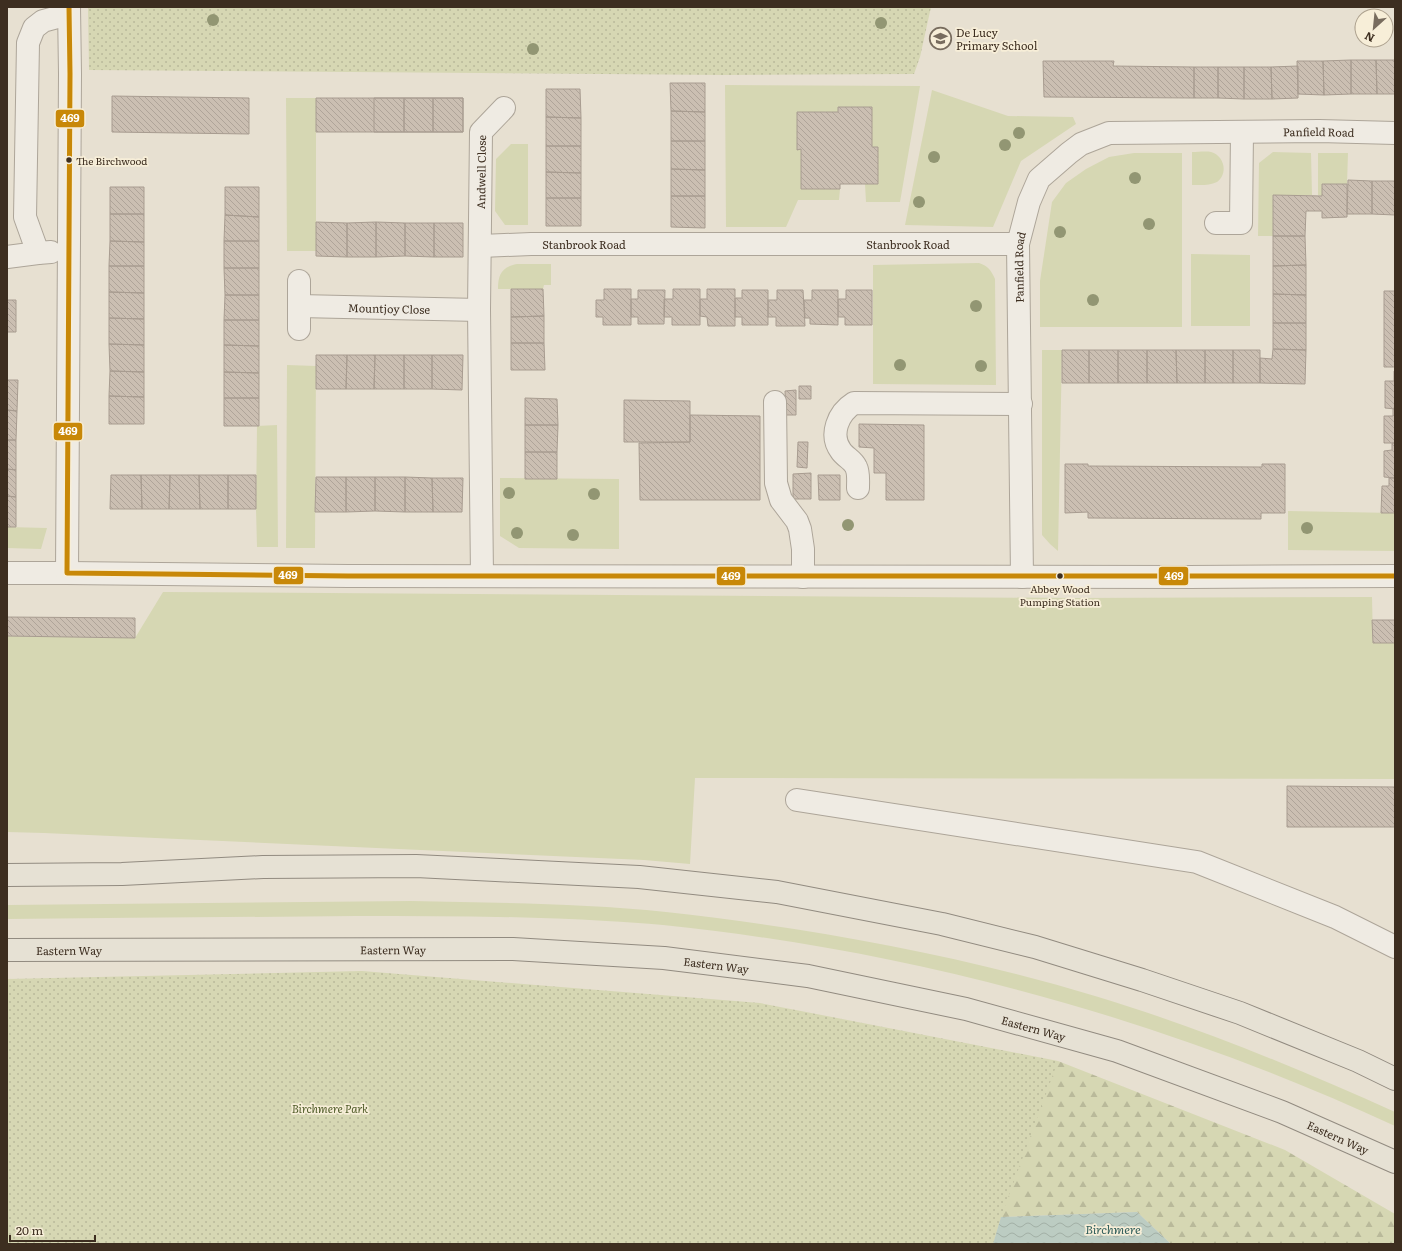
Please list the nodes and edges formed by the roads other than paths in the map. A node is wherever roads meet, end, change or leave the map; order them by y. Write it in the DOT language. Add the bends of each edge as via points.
graph roads {
  1 [pos="69,10"];
  2 [pos="504,108"];
  3 [pos="1242,132"];
  4 [pos="1395,133"];
  5 [pos="1216,223"];
  6 [pos="1018,244"];
  7 [pos="481,246"];
  8 [pos="38,252"];
  9 [pos="68,252"];
  10 [pos="7,257"];
  11 [pos="299,281"];
  12 [pos="299,306"];
  13 [pos="479,310"];
  14 [pos="299,329"];
  15 [pos="775,402"];
  16 [pos="1021,404"];
  17 [pos="858,488"];
  18 [pos="7,573"];
  19 [pos="67,573"];
  20 [pos="482,576"];
  21 [pos="1395,576"];
  22 [pos="803,577"];
  23 [pos="1022,577"];
  24 [pos="797,800"];
  25 [pos="7,875"];
  26 [pos="1395,947"];
  27 [pos="7,950"];
  28 [pos="1395,1079"];
  29 [pos="1395,1162"];
  1 -- 8 [label="street" via="43,21 34,28 28,43 25,217"];
  1 -- 9 [label="street"];
  2 -- 7 [label="street, Andwell Close" via="481,132"];
  3 -- 4 [label="street, Panfield Road"];
  3 -- 5 [label="street" via="1241,223"];
  3 -- 6 [label="street, Panfield Road" via="1109,133 1081,144 1039,179 1029,202"];
  6 -- 7 [label="street, Stanbrook Road"];
  6 -- 16 [label="street, Panfield Road"];
  7 -- 13 [label="street"];
  8 -- 9 [label="street"];
  8 -- 10 [label="street"];
  9 -- 19 [label="street"];
  11 -- 12 [label="street"];
  12 -- 13 [label="street, Mountjoy Close"];
  12 -- 14 [label="street"];
  13 -- 20 [label="street"];
  15 -- 22 [label="street" via="776,483 780,500 797,521 800,529"];
  16 -- 17 [label="street" via="854,403 840,416 836,435 837,444 858,472"];
  16 -- 23 [label="street, Panfield Road"];
  18 -- 19 [label="street"];
  19 -- 20 [label="street"];
  20 -- 22 [label="street"];
  21 -- 23 [label="street"];
  22 -- 23 [label="street"];
  24 -- 26 [label="street" via="1197,862 1335,917"];
  25 -- 28 [label="main road" via="122,874 262,867 416,866 639,877 777,892 942,924 1035,947 1240,1014 1358,1061"];
  27 -- 29 [label="main road, Eastern Way" via="513,949 664,958 808,976 966,1009 1117,1051 1282,1112"];
}
